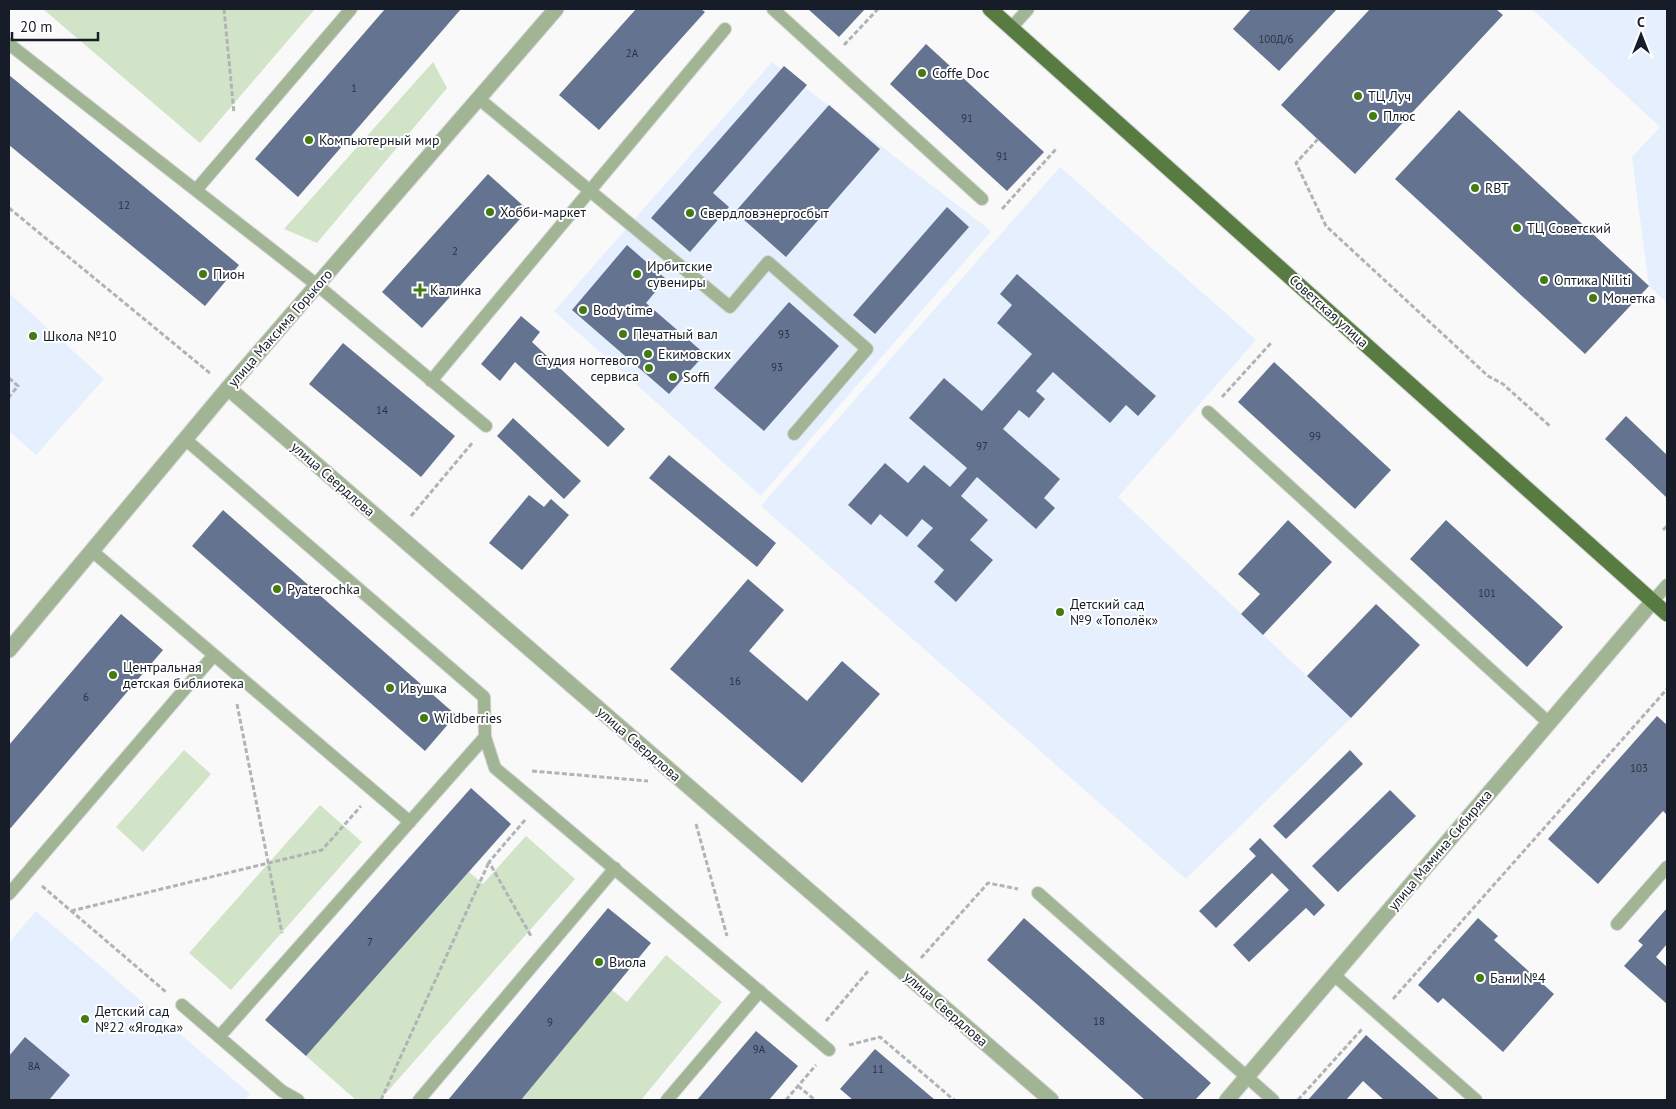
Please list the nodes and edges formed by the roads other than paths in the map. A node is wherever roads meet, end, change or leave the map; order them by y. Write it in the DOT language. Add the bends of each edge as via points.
graph roads {
  1 [pos="351,9"];
  2 [pos="556,9"];
  3 [pos="773,9"];
  4 [pos="990,9"];
  5 [pos="1028,9"];
  6 [pos="1011,28"];
  7 [pos="725,29"];
  8 [pos="9,44"];
  9 [pos="478,98"];
  10 [pos="196,190"];
  11 [pos="590,191"];
  12 [pos="982,199"];
  13 [pos="317,285"];
  14 [pos="432,381"];
  15 [pos="228,388"];
  16 [pos="1208,412"];
  17 [pos="486,426"];
  18 [pos="794,434"];
  19 [pos="185,439"];
  20 [pos="92,551"];
  21 [pos="1667,585"];
  22 [pos="1654,601"];
  23 [pos="1667,614"];
  24 [pos="9,650"];
  25 [pos="214,655"];
  26 [pos="1549,724"];
  27 [pos="485,737"];
  28 [pos="410,822"];
  29 [pos="1667,867"];
  30 [pos="615,868"];
  31 [pos="1038,893"];
  32 [pos="9,894"];
  33 [pos="1617,924"];
  34 [pos="1334,975"];
  35 [pos="760,991"];
  36 [pos="182,1005"];
  37 [pos="219,1037"];
  38 [pos="829,1050"];
  39 [pos="1247,1077"];
  40 [pos="281,1095"];
  41 [pos="298,1100"];
  42 [pos="419,1100"];
  43 [pos="667,1100"];
  44 [pos="1051,1100"];
  45 [pos="1227,1100"];
  46 [pos="1273,1100"];
  47 [pos="1476,1100"];
  1 -- 10 [label="lane"];
  2 -- 9 [label="street, улица Максима Горького"];
  3 -- 12 [label="lane"];
  4 -- 6 [label="main road, Советская улица"];
  5 -- 6 [label="lane"];
  6 -- 22 [label="main road, Советская улица"];
  7 -- 11 [label="lane"];
  8 -- 10 [label="lane"];
  9 -- 11 [label="lane"];
  9 -- 13 [label="street, улица Максима Горького"];
  10 -- 13 [label="lane"];
  11 -- 14 [label="lane"];
  11 -- 18 [label="lane" via="730,307 768,262 868,349"];
  13 -- 14 [label="lane"];
  13 -- 15 [label="street, улица Максима Горького"];
  14 -- 17 [label="lane"];
  15 -- 19 [label="street, улица Максима Горького"];
  15 -- 44 [label="street, улица Свердлова"];
  16 -- 26 [label="lane"];
  19 -- 20 [label="street, улица Максима Горького"];
  19 -- 27 [label="lane" via="484,697"];
  20 -- 24 [label="street, улица Максима Горького"];
  20 -- 25 [label="lane"];
  21 -- 22 [label="lane"];
  22 -- 23 [label="main road, Советская улица"];
  22 -- 26 [label="street, улица Мамина-Сибиряка"];
  25 -- 28 [label="lane"];
  25 -- 32 [label="lane"];
  26 -- 34 [label="street, улица Мамина-Сибиряка"];
  27 -- 28 [label="lane"];
  27 -- 30 [label="lane" via="495,768"];
  28 -- 37 [label="lane"];
  29 -- 33 [label="lane"];
  30 -- 35 [label="lane"];
  30 -- 42 [label="lane"];
  31 -- 39 [label="lane"];
  34 -- 39 [label="street, улица Мамина-Сибиряка"];
  34 -- 47 [label="lane"];
  35 -- 38 [label="lane"];
  35 -- 43 [label="lane"];
  36 -- 37 [label="lane"];
  37 -- 40 [label="lane"];
  39 -- 45 [label="street, улица Мамина-Сибиряка"];
  39 -- 46 [label="lane"];
  40 -- 41 [label="lane"];
}
